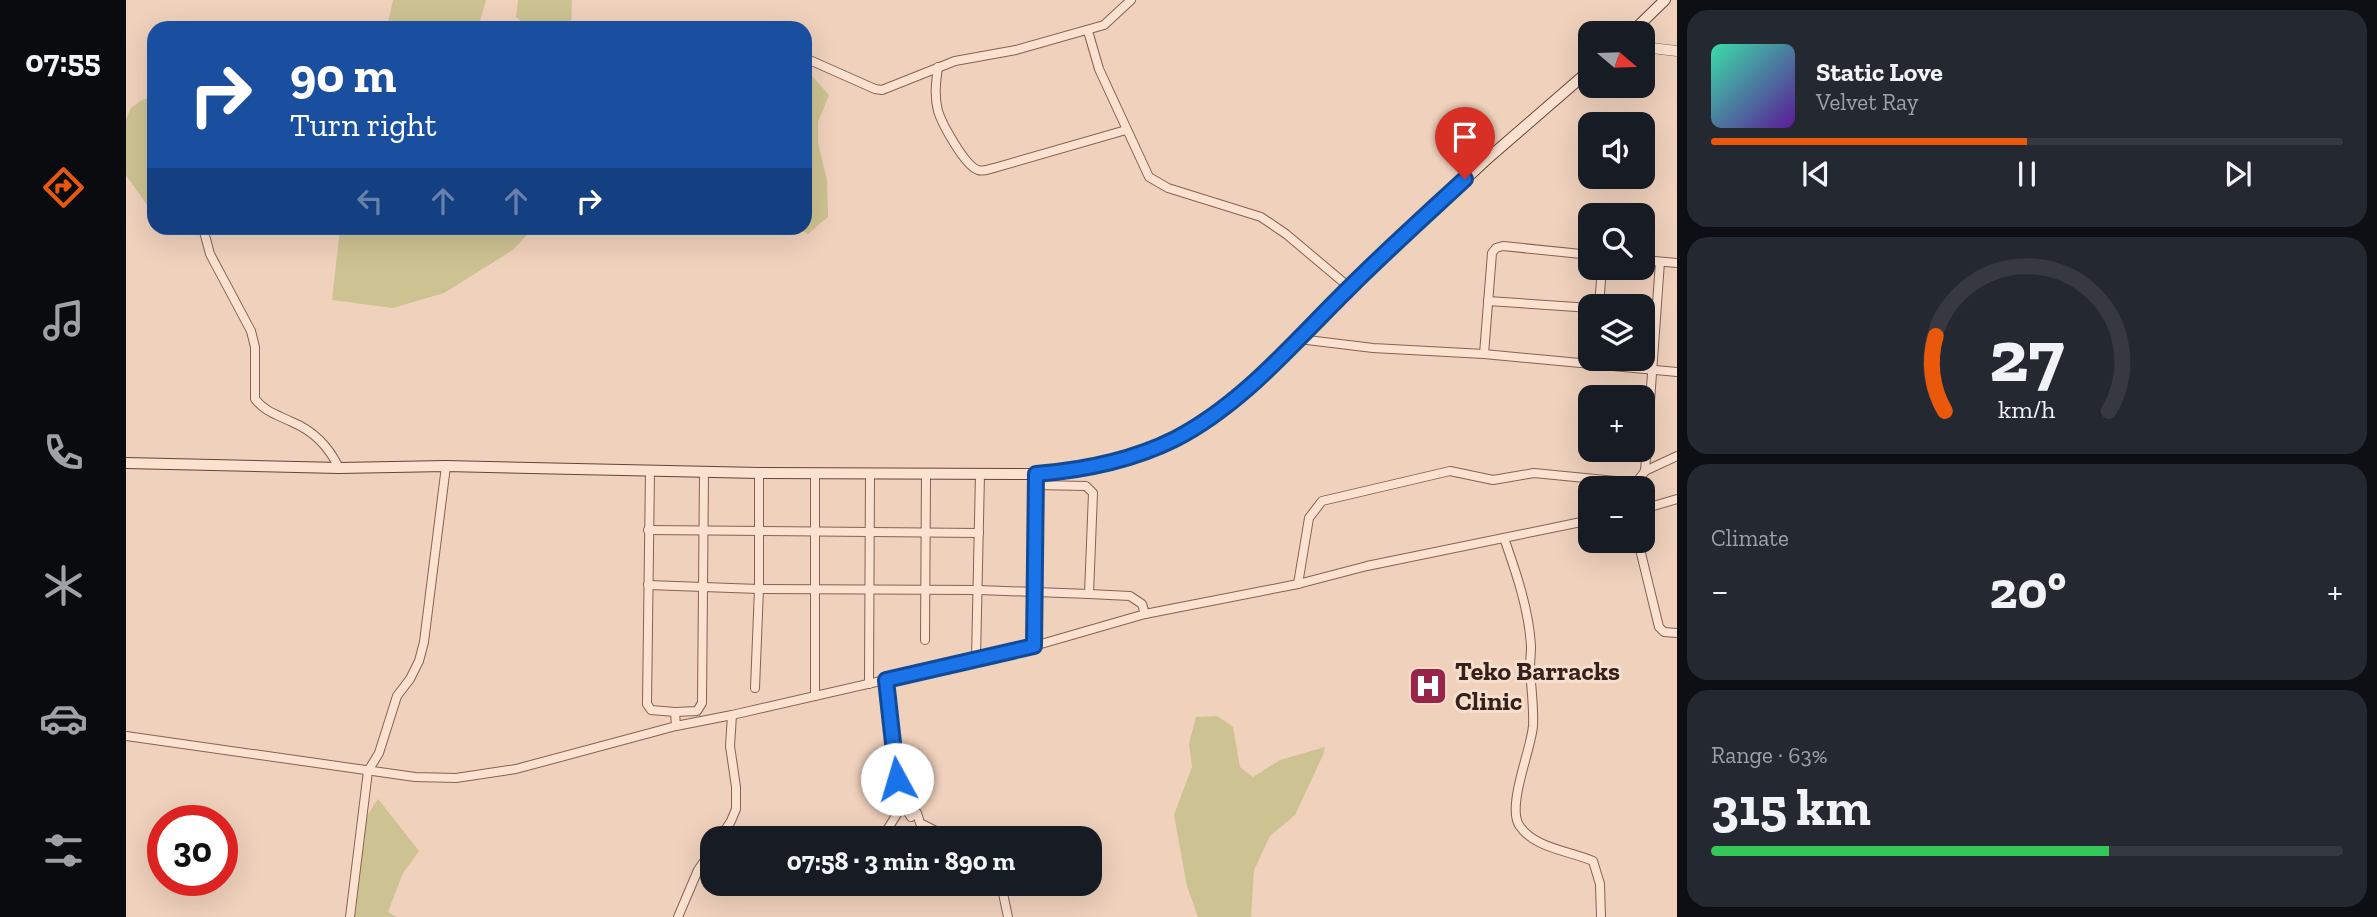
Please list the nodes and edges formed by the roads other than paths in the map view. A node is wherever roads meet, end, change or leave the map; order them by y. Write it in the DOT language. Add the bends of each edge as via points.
graph roads {
  1 [pos="1131,0"];
  2 [pos="1665,0"];
  3 [pos="1643,21"];
  4 [pos="1088,31"];
  5 [pos="1656,49"];
  6 [pos="1677,51"];
  7 [pos="812,61"];
  8 [pos="938,67"];
  9 [pos="1578,80"];
  10 [pos="1126,130"];
  11 [pos="205,235"];
  12 [pos="1578,254"];
  13 [pos="1655,261"];
  14 [pos="1660,262"];
  15 [pos="1677,263"];
  16 [pos="1349,287"];
  17 [pos="1488,301"];
  18 [pos="1578,308"];
  19 [pos="1655,314"];
  20 [pos="1299,339"];
  21 [pos="1484,354"];
  22 [pos="1578,360"];
  23 [pos="1655,370"];
  24 [pos="1651,371"];
  25 [pos="1677,372"];
  26 [pos="1677,456"];
  27 [pos="126,463"];
  28 [pos="446,466"];
  29 [pos="340,468"];
  30 [pos="650,471"];
  31 [pos="1645,471"];
  32 [pos="704,472"];
  33 [pos="759,473"];
  34 [pos="870,473"];
  35 [pos="926,473"];
  36 [pos="815,474"];
  37 [pos="980,474"];
  38 [pos="1642,476"];
  39 [pos="1578,479"];
  40 [pos="1036,480"];
  41 [pos="1677,499"];
  42 [pos="1655,505"];
  43 [pos="1578,523"];
  44 [pos="703,529"];
  45 [pos="648,530"];
  46 [pos="758,531"];
  47 [pos="815,532"];
  48 [pos="870,532"];
  49 [pos="926,533"];
  50 [pos="979,533"];
  51 [pos="1504,538"];
  52 [pos="1641,553"];
  53 [pos="1298,584"];
  54 [pos="648,585"];
  55 [pos="703,587"];
  56 [pos="759,589"];
  57 [pos="869,589"];
  58 [pos="814,590"];
  59 [pos="925,590"];
  60 [pos="979,590"];
  61 [pos="1035,592"];
  62 [pos="1089,594"];
  63 [pos="1145,614"];
  64 [pos="1677,633"];
  65 [pos="925,640"];
  66 [pos="1034,646"];
  67 [pos="976,659"];
  68 [pos="886,680"];
  69 [pos="869,684"];
  70 [pos="755,688"];
  71 [pos="816,696"];
  72 [pos="675,712"];
  73 [pos="732,715"];
  74 [pos="676,726"];
  75 [pos="126,736"];
  76 [pos="368,771"];
  77 [pos="899,799"];
  78 [pos="728,826"];
  79 [pos="890,826"];
  80 [pos="926,826"];
  81 [pos="700,867"];
  82 [pos="1003,896"];
  83 [pos="349,917"];
  84 [pos="678,917"];
  85 [pos="1008,917"];
  86 [pos="1601,917"];
  1 -- 4 [label="street" via="1104,25"];
  2 -- 3 [label="main road"];
  4 -- 8 [label="street"];
  4 -- 10 [label="street"];
  5 -- 6 [label="street"];
  7 -- 8 [label="street" via="882,90"];
  8 -- 10 [label="street" via="938,113 976,170"];
  9 -- 16 [label="main road"];
  10 -- 16 [label="street" via="1155,182 1261,217"];
  11 -- 29 [label="street" via="221,278 251,331 255,399 268,412 312,432"];
  12 -- 17 [label="street" via="1496,248"];
  13 -- 14 [label="street"];
  14 -- 15 [label="street"];
  14 -- 19 [label="street"];
  16 -- 20 [label="main road"];
  17 -- 18 [label="street"];
  17 -- 21 [label="street"];
  20 -- 21 [label="street"];
  20 -- 40 [label="main road" via="1234,398 1175,439 1131,457"];
  21 -- 22 [label="street"];
  23 -- 25 [label="street"];
  24 -- 31 [label="street"];
  26 -- 31 [label="street"];
  27 -- 29 [label="main road"];
  28 -- 29 [label="main road"];
  28 -- 30 [label="main road"];
  28 -- 76 [label="street" via="419,661 397,696 385,738"];
  30 -- 32 [label="main road"];
  30 -- 45 [label="street"];
  31 -- 38 [label="street"];
  32 -- 33 [label="main road"];
  32 -- 44 [label="street"];
  33 -- 36 [label="main road"];
  33 -- 46 [label="street"];
  34 -- 35 [label="main road"];
  34 -- 36 [label="main road"];
  34 -- 48 [label="street"];
  35 -- 37 [label="main road"];
  35 -- 49 [label="street"];
  36 -- 47 [label="street"];
  37 -- 40 [label="main road"];
  37 -- 50 [label="street"];
  39 -- 53 [label="street" via="1534,473 1493,480 1450,471 1322,501 1309,518"];
  40 -- 61 [label="street"];
  40 -- 62 [label="street" via="1086,486 1093,493"];
  41 -- 42 [label="street"];
  43 -- 51 [label="street"];
  44 -- 45 [label="street"];
  44 -- 46 [label="street"];
  44 -- 55 [label="street"];
  45 -- 54 [label="street"];
  46 -- 47 [label="street"];
  46 -- 56 [label="street"];
  47 -- 48 [label="street"];
  47 -- 58 [label="street"];
  48 -- 49 [label="street"];
  48 -- 57 [label="street"];
  49 -- 50 [label="street"];
  49 -- 59 [label="street"];
  50 -- 60 [label="street"];
  51 -- 53 [label="street"];
  51 -- 86 [label="street" via="1517,574 1531,646 1533,725 1520,776 1517,823 1541,844 1593,861 1600,884"];
  52 -- 64 [label="street" via="1659,627"];
  53 -- 63 [label="street"];
  54 -- 55 [label="street"];
  54 -- 72 [label="street" via="647,704 651,710"];
  55 -- 56 [label="street"];
  55 -- 72 [label="street" via="702,703 697,711"];
  56 -- 58 [label="street"];
  56 -- 70 [label="street"];
  57 -- 58 [label="street"];
  57 -- 59 [label="street"];
  57 -- 69 [label="street"];
  58 -- 71 [label="street"];
  59 -- 60 [label="street"];
  59 -- 65 [label="street"];
  60 -- 61 [label="street"];
  60 -- 67 [label="street"];
  61 -- 62 [label="street"];
  61 -- 66 [label="street"];
  62 -- 63 [label="street" via="1130,596 1142,604"];
  63 -- 66 [label="street"];
  66 -- 67 [label="street"];
  67 -- 68 [label="street"];
  68 -- 69 [label="street"];
  68 -- 77 [label="street"];
  69 -- 71 [label="street"];
  71 -- 73 [label="street"];
  72 -- 74 [label="street"];
  73 -- 74 [label="street"];
  73 -- 78 [label="street" via="736,808"];
  74 -- 76 [label="street" via="496,774 456,778"];
  75 -- 76 [label="street"];
  76 -- 83 [label="street"];
  77 -- 79 [label="street"];
  77 -- 80 [label="street" via="911,817 917,813"];
  81 -- 84 [label="street"];
  82 -- 85 [label="street"];
}
